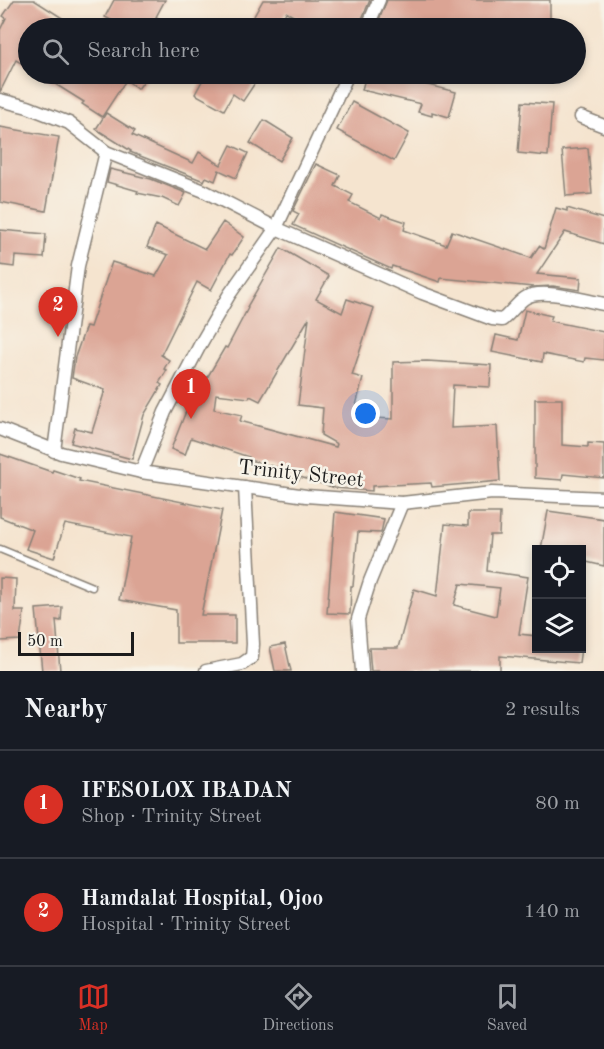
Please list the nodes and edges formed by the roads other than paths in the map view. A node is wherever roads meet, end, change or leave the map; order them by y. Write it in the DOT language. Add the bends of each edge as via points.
graph roads {
  1 [pos="379,0"];
  2 [pos="371,18"];
  3 [pos="343,84"];
  4 [pos="0,100"];
  5 [pos="581,117"];
  6 [pos="604,126"];
  7 [pos="106,152"];
  8 [pos="276,228"];
  9 [pos="604,304"];
  10 [pos="0,429"];
  11 [pos="54,451"];
  12 [pos="141,472"];
  13 [pos="245,487"];
  14 [pos="604,498"];
  15 [pos="402,503"];
  16 [pos="0,549"];
  17 [pos="92,587"];
  18 [pos="206,671"];
  19 [pos="362,671"];
  1 -- 2 [label="street"];
  3 -- 8 [label="street"];
  4 -- 7 [label="street" via="69,123"];
  5 -- 6 [label="street"];
  7 -- 8 [label="street" via="204,191"];
  7 -- 11 [label="street" via="78,266"];
  8 -- 9 [label="street" via="422,293 492,319 501,320 524,298 534,294"];
  8 -- 12 [label="street" via="200,345 165,412"];
  10 -- 11 [label="street, Trinity Street"];
  11 -- 12 [label="street, Trinity Street"];
  12 -- 13 [label="street, Trinity Street"];
  13 -- 15 [label="street, Trinity Street"];
  13 -- 18 [label="street" via="252,657 242,664"];
  14 -- 15 [label="street, Trinity Street" via="492,493"];
  15 -- 19 [label="street" via="358,619"];
  16 -- 17 [label="lane"];
}
